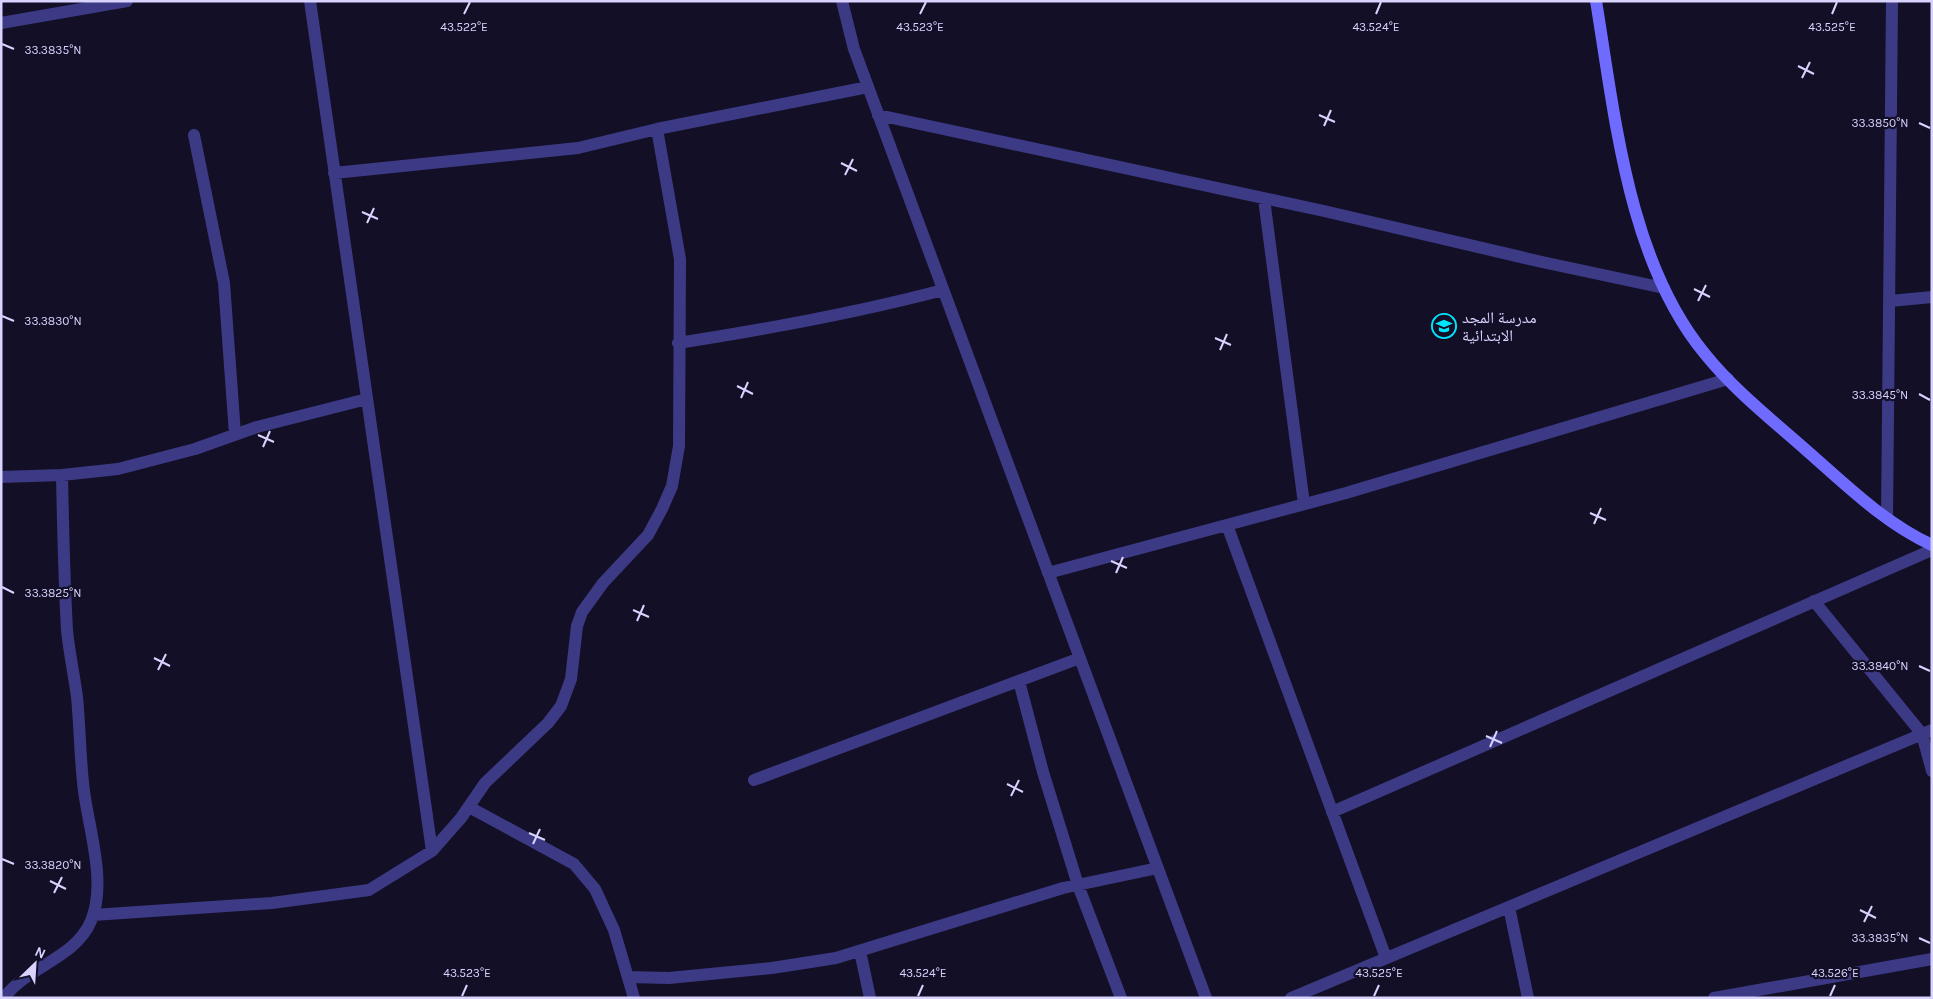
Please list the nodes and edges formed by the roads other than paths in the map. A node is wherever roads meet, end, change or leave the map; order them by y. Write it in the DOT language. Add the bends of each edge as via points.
graph roads {
  1 [pos="127,1"];
  2 [pos="310,1"];
  3 [pos="842,1"];
  4 [pos="1596,1"];
  5 [pos="1892,1"];
  6 [pos="1,23"];
  7 [pos="868,87"];
  8 [pos="878,115"];
  9 [pos="657,130"];
  10 [pos="194,134"];
  11 [pos="334,173"];
  12 [pos="1264,199"];
  13 [pos="1664,288"];
  14 [pos="943,290"];
  15 [pos="1932,297"];
  16 [pos="1890,301"];
  17 [pos="678,343"];
  18 [pos="1728,380"];
  19 [pos="367,399"];
  20 [pos="235,434"];
  21 [pos="62,475"];
  22 [pos="1,477"];
  23 [pos="1304,504"];
  24 [pos="1887,518"];
  25 [pos="1227,525"];
  26 [pos="1932,545"];
  27 [pos="1932,550"];
  28 [pos="1048,573"];
  29 [pos="1814,601"];
  30 [pos="1080,658"];
  31 [pos="1019,681"];
  32 [pos="1927,732"];
  33 [pos="1932,771"];
  34 [pos="754,780"];
  35 [pos="469,807"];
  36 [pos="1332,812"];
  37 [pos="432,851"];
  38 [pos="1158,868"];
  39 [pos="1078,885"];
  40 [pos="1509,907"];
  41 [pos="93,915"];
  42 [pos="860,951"];
  43 [pos="1386,958"];
  44 [pos="1932,959"];
  45 [pos="628,977"];
  46 [pos="4,998"];
  47 [pos="634,998"];
  48 [pos="870,998"];
  49 [pos="1121,998"];
  50 [pos="1206,998"];
  51 [pos="1291,998"];
  52 [pos="1528,998"];
  53 [pos="1714,998"];
  1 -- 6 [label="street"];
  2 -- 11 [label="street"];
  3 -- 7 [label="street"];
  4 -- 13 [label="street" via="1632,200"];
  5 -- 16 [label="street"];
  7 -- 8 [label="street"];
  7 -- 9 [label="street"];
  8 -- 12 [label="street"];
  8 -- 14 [label="street"];
  9 -- 11 [label="street" via="578,148"];
  9 -- 17 [label="street" via="680,259"];
  10 -- 20 [label="street" via="224,283"];
  11 -- 19 [label="street"];
  12 -- 13 [label="street"];
  12 -- 23 [label="street"];
  13 -- 18 [label="street" via="1690,333"];
  14 -- 17 [label="street" via="790,325"];
  14 -- 28 [label="street"];
  15 -- 16 [label="street"];
  16 -- 24 [label="street"];
  17 -- 35 [label="street" via="678,446 672,486 662,509 648,535 603,583 582,612 577,626 571,679 561,706 548,723 485,783"];
  18 -- 23 [label="street"];
  18 -- 24 [label="street"];
  19 -- 20 [label="street"];
  19 -- 37 [label="street"];
  20 -- 21 [label="street" via="195,449 118,469"];
  21 -- 22 [label="street"];
  21 -- 41 [label="street" via="67,631 84,790 98,879"];
  23 -- 25 [label="street"];
  24 -- 26 [label="street"];
  25 -- 28 [label="street"];
  25 -- 36 [label="street"];
  27 -- 29 [label="street"];
  28 -- 30 [label="street"];
  29 -- 32 [label="street"];
  29 -- 36 [label="street"];
  30 -- 31 [label="street"];
  30 -- 38 [label="street"];
  31 -- 34 [label="street"];
  31 -- 39 [label="street"];
  32 -- 33 [label="street"];
  32 -- 40 [label="street"];
  35 -- 37 [label="street"];
  35 -- 45 [label="street" via="574,864 595,889"];
  36 -- 43 [label="street"];
  37 -- 41 [label="street" via="369,890 272,903"];
  38 -- 39 [label="street"];
  38 -- 50 [label="street"];
  39 -- 42 [label="street"];
  39 -- 49 [label="street"];
  40 -- 43 [label="street"];
  40 -- 52 [label="street"];
  41 -- 46 [label="street" via="77,942"];
  42 -- 45 [label="street" via="772,968 669,978"];
  42 -- 48 [label="street"];
  43 -- 51 [label="street"];
  44 -- 53 [label="street"];
  45 -- 47 [label="street"];
}
